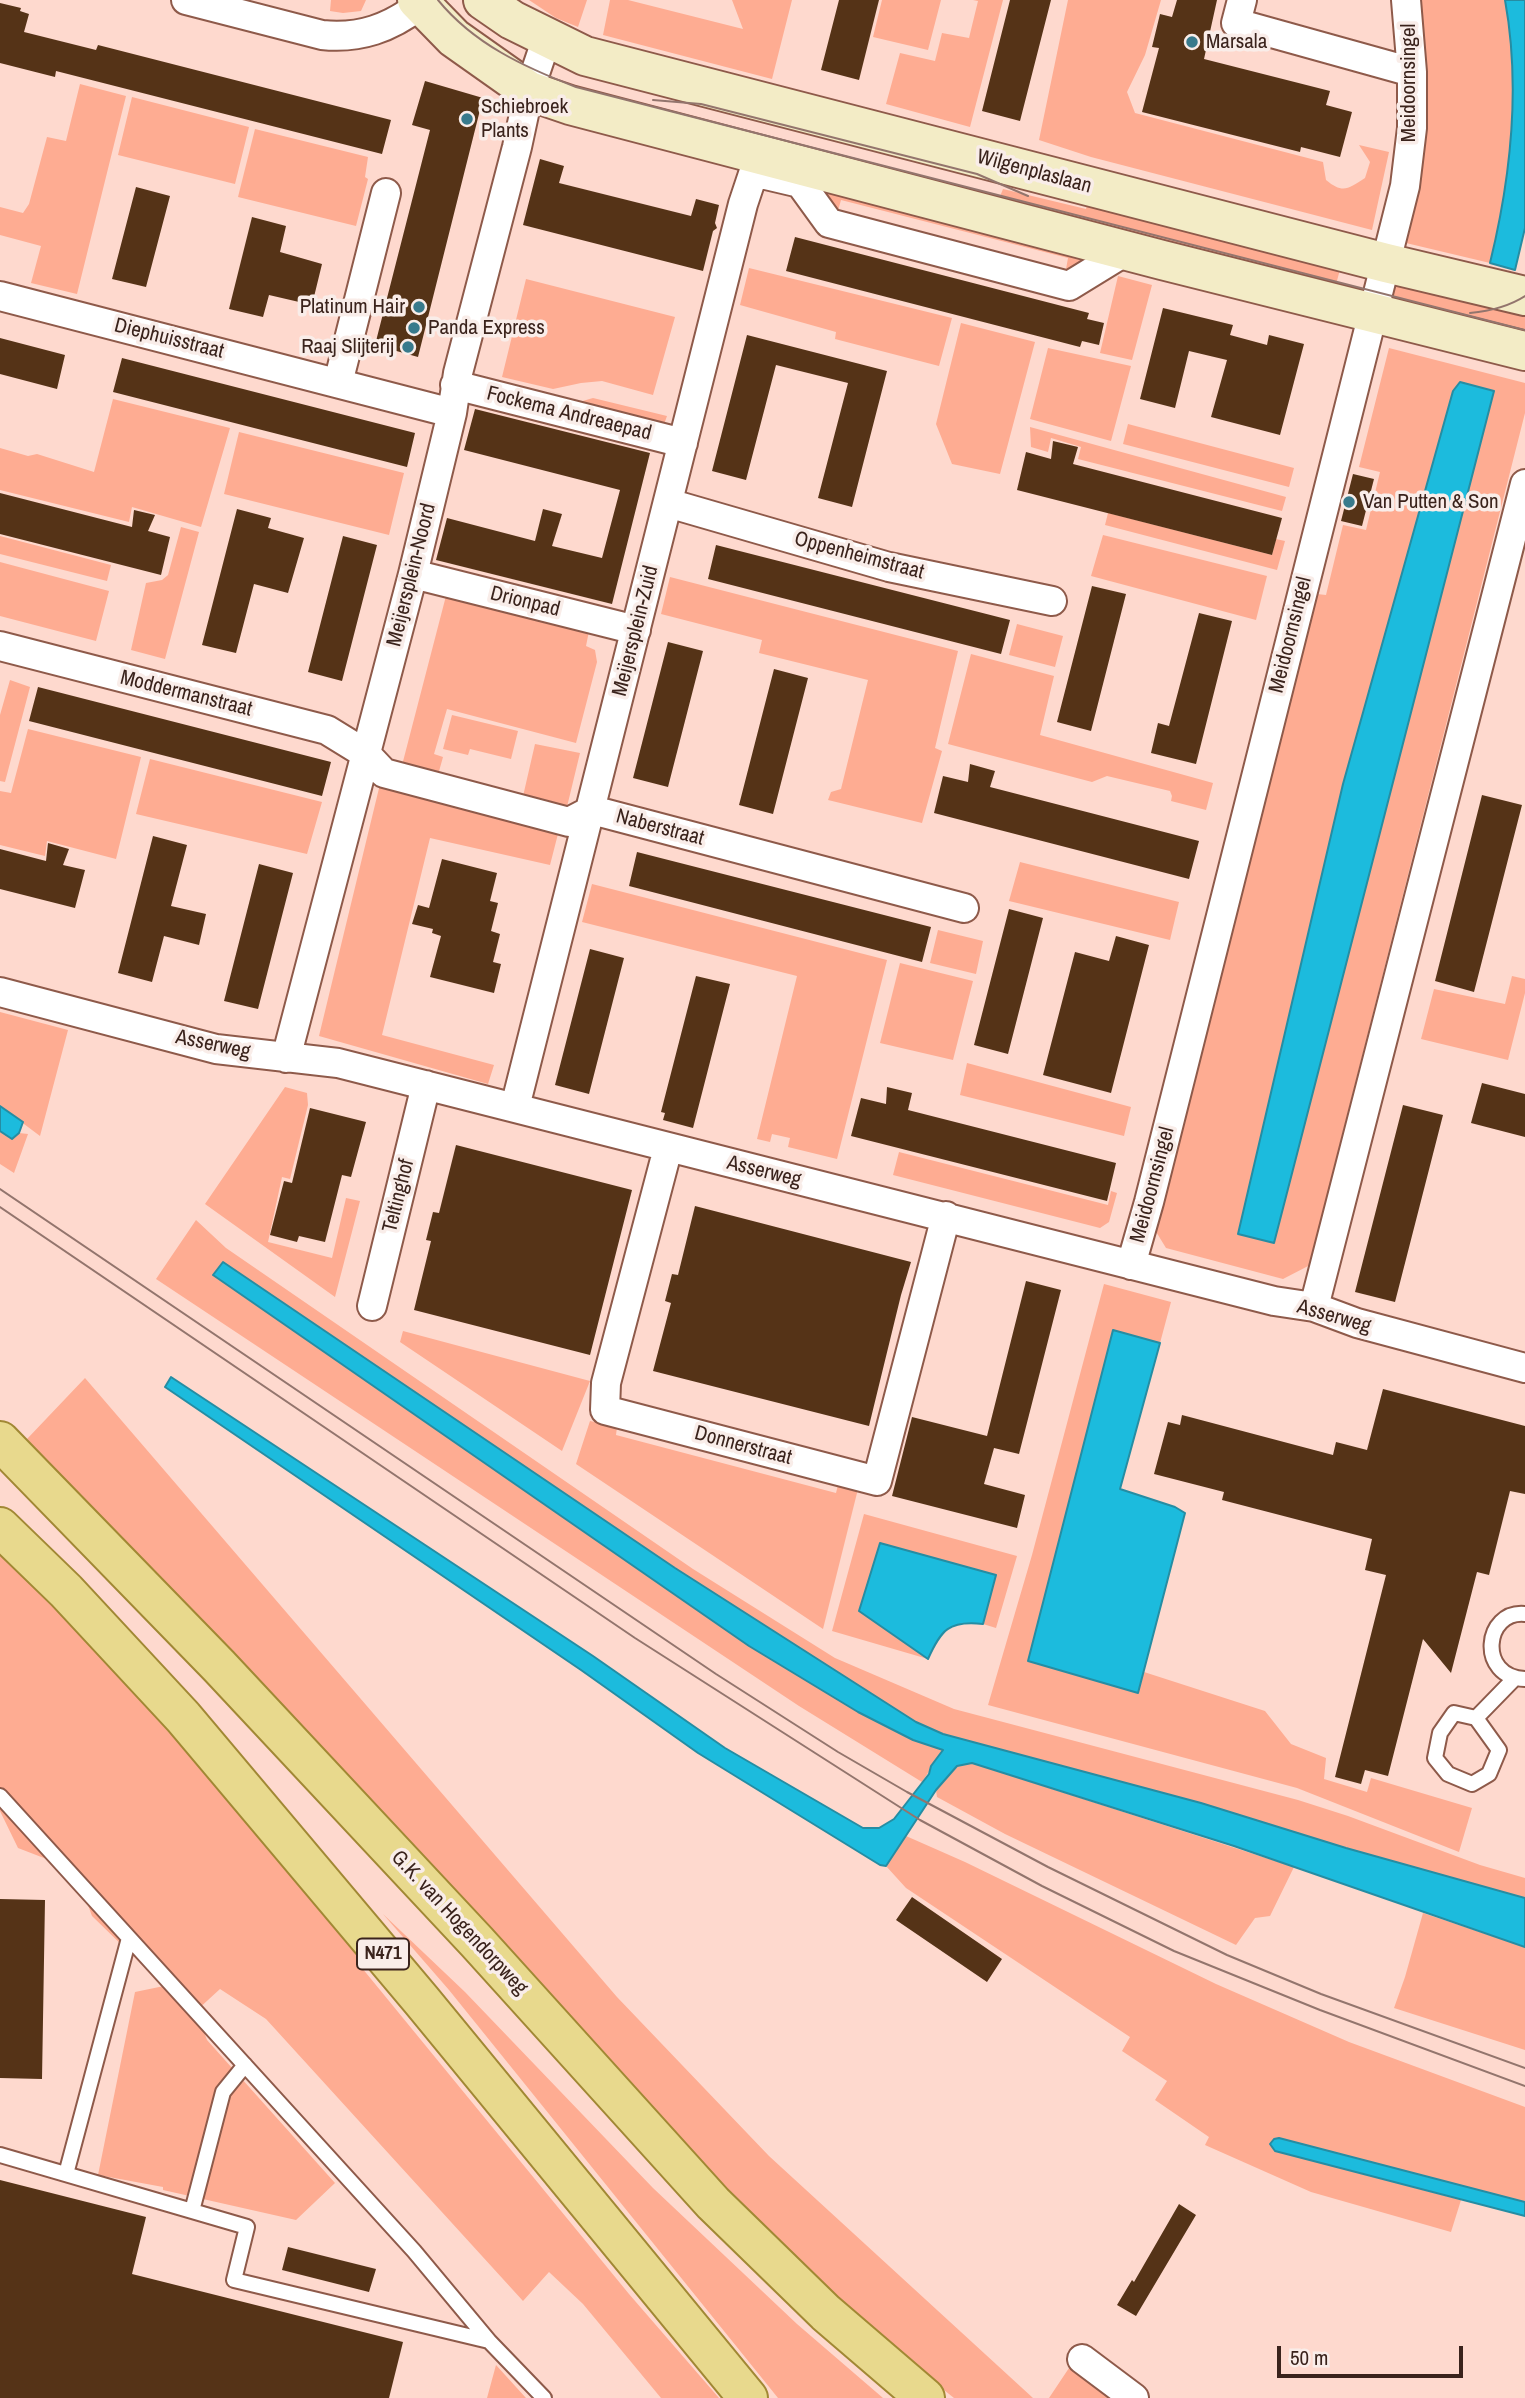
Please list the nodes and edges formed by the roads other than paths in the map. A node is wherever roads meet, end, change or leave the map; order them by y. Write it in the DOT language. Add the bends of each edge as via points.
graph roads {
  1 [pos="186,0"];
  2 [pos="483,0"];
  3 [pos="1241,0"];
  4 [pos="1406,0"];
  5 [pos="419,2"];
  6 [pos="547,38"];
  7 [pos="1412,72"];
  8 [pos="529,91"];
  9 [pos="756,164"];
  10 [pos="386,193"];
  11 [pos="1386,263"];
  12 [pos="0,296"];
  13 [pos="1525,296"];
  14 [pos="1372,313"];
  15 [pos="1525,351"];
  16 [pos="338,383"];
  17 [pos="455,384"];
  18 [pos="452,413"];
  19 [pos="683,443"];
  20 [pos="1525,484"];
  21 [pos="668,503"];
  22 [pos="413,574"];
  23 [pos="1052,601"];
  24 [pos="636,629"];
  25 [pos="0,646"];
  26 [pos="366,754"];
  27 [pos="592,810"];
  28 [pos="964,908"];
  29 [pos="0,992"];
  30 [pos="286,1058"];
  31 [pos="426,1085"];
  32 [pos="515,1107"];
  33 [pos="668,1148"];
  34 [pos="946,1216"];
  35 [pos="1131,1265"];
  36 [pos="372,1306"];
  37 [pos="1314,1307"];
  38 [pos="1525,1368"];
  39 [pos="0,1441"];
  40 [pos="0,1527"];
  41 [pos="1525,1614"];
  42 [pos="1520,1679"];
  43 [pos="1476,1718"];
  44 [pos="0,1796"];
  45 [pos="129,1938"];
  46 [pos="245,2065"];
  47 [pos="0,2155"];
  48 [pos="66,2174"];
  49 [pos="192,2211"];
  50 [pos="489,2341"];
  51 [pos="1082,2359"];
  52 [pos="544,2398"];
  53 [pos="747,2398"];
  54 [pos="925,2398"];
  55 [pos="1134,2398"];
  1 -- 5 [label="street" via="343,37 374,32 401,19"];
  2 -- 6 [label="street, Wilgenplaslaan"];
  3 -- 7 [label="street" via="1236,23"];
  4 -- 7 [label="street, Meidoornsingel"];
  5 -- 8 [label="street" via="454,38"];
  6 -- 8 [label="street"];
  6 -- 11 [label="street, Wilgenplaslaan" via="584,56"];
  7 -- 11 [label="street, Meidoornsingel" via="1405,186"];
  8 -- 9 [label="street"];
  8 -- 17 [label="street, Meijersplein-Noord"];
  9 -- 14 [label="street"];
  9 -- 19 [label="street, Meijersplein-Zuid"];
  10 -- 16 [label="street"];
  11 -- 13 [label="street, Wilgenplaslaan"];
  11 -- 14 [label="street, Meidoornsingel"];
  12 -- 16 [label="street, Diephuisstraat"];
  14 -- 15 [label="street"];
  14 -- 35 [label="street, Meidoornsingel"];
  16 -- 18 [label="street, Diephuisstraat"];
  17 -- 18 [label="street, Meijersplein-Noord"];
  17 -- 19 [label="street, Fockema Andreaepad"];
  18 -- 22 [label="street, Meijersplein-Noord"];
  19 -- 21 [label="street, Meijersplein-Zuid"];
  20 -- 37 [label="street"];
  21 -- 23 [label="street, Oppenheimstraat" via="889,567"];
  21 -- 24 [label="street, Meijersplein-Zuid"];
  22 -- 24 [label="street, Drionpad"];
  22 -- 26 [label="street, Meijersplein-Noord"];
  24 -- 27 [label="street, Meijersplein-Zuid"];
  25 -- 26 [label="street, Moddermanstraat" via="327,730"];
  26 -- 27 [label="street, Naberstraat" via="384,774 569,822"];
  26 -- 30 [label="street, Meijersplein-Noord"];
  27 -- 28 [label="street, Naberstraat"];
  27 -- 32 [label="street, Meijersplein-Zuid"];
  29 -- 30 [label="street, Asserweg" via="216,1049"];
  30 -- 31 [label="street, Asserweg" via="338,1063"];
  31 -- 32 [label="street, Asserweg"];
  31 -- 36 [label="street, Teltinghof"];
  32 -- 33 [label="street, Asserweg"];
  33 -- 34 [label="street, Asserweg"];
  33 -- 34 [label="street, Donnerstraat" via="606,1383 605,1410 877,1481"];
  34 -- 35 [label="street, Asserweg"];
  35 -- 37 [label="street, Asserweg"];
  37 -- 38 [label="street, Asserweg" via="1370,1327"];
  39 -- 54 [label="main road, G.K. van Hogendorpweg" via="227,1674 713,2203 826,2313"];
  40 -- 53 [label="main road, N471" via="183,1717"];
  41 -- 42 [label="lane" via="1505,1619 1490,1644 1502,1671"];
  42 -- 43 [label="lane"];
  43 -- 43 [label="lane" via="1454,1713 1440,1733 1435,1758 1448,1774 1472,1784 1489,1774 1499,1750"];
  44 -- 45 [label="lane"];
  45 -- 46 [label="lane"];
  45 -- 48 [label="lane"];
  46 -- 49 [label="lane" via="223,2092"];
  46 -- 50 [label="lane"];
  47 -- 48 [label="lane"];
  48 -- 49 [label="lane"];
  49 -- 50 [label="lane" via="247,2227 234,2280"];
  50 -- 52 [label="lane"];
  51 -- 55 [label="street"];
}
